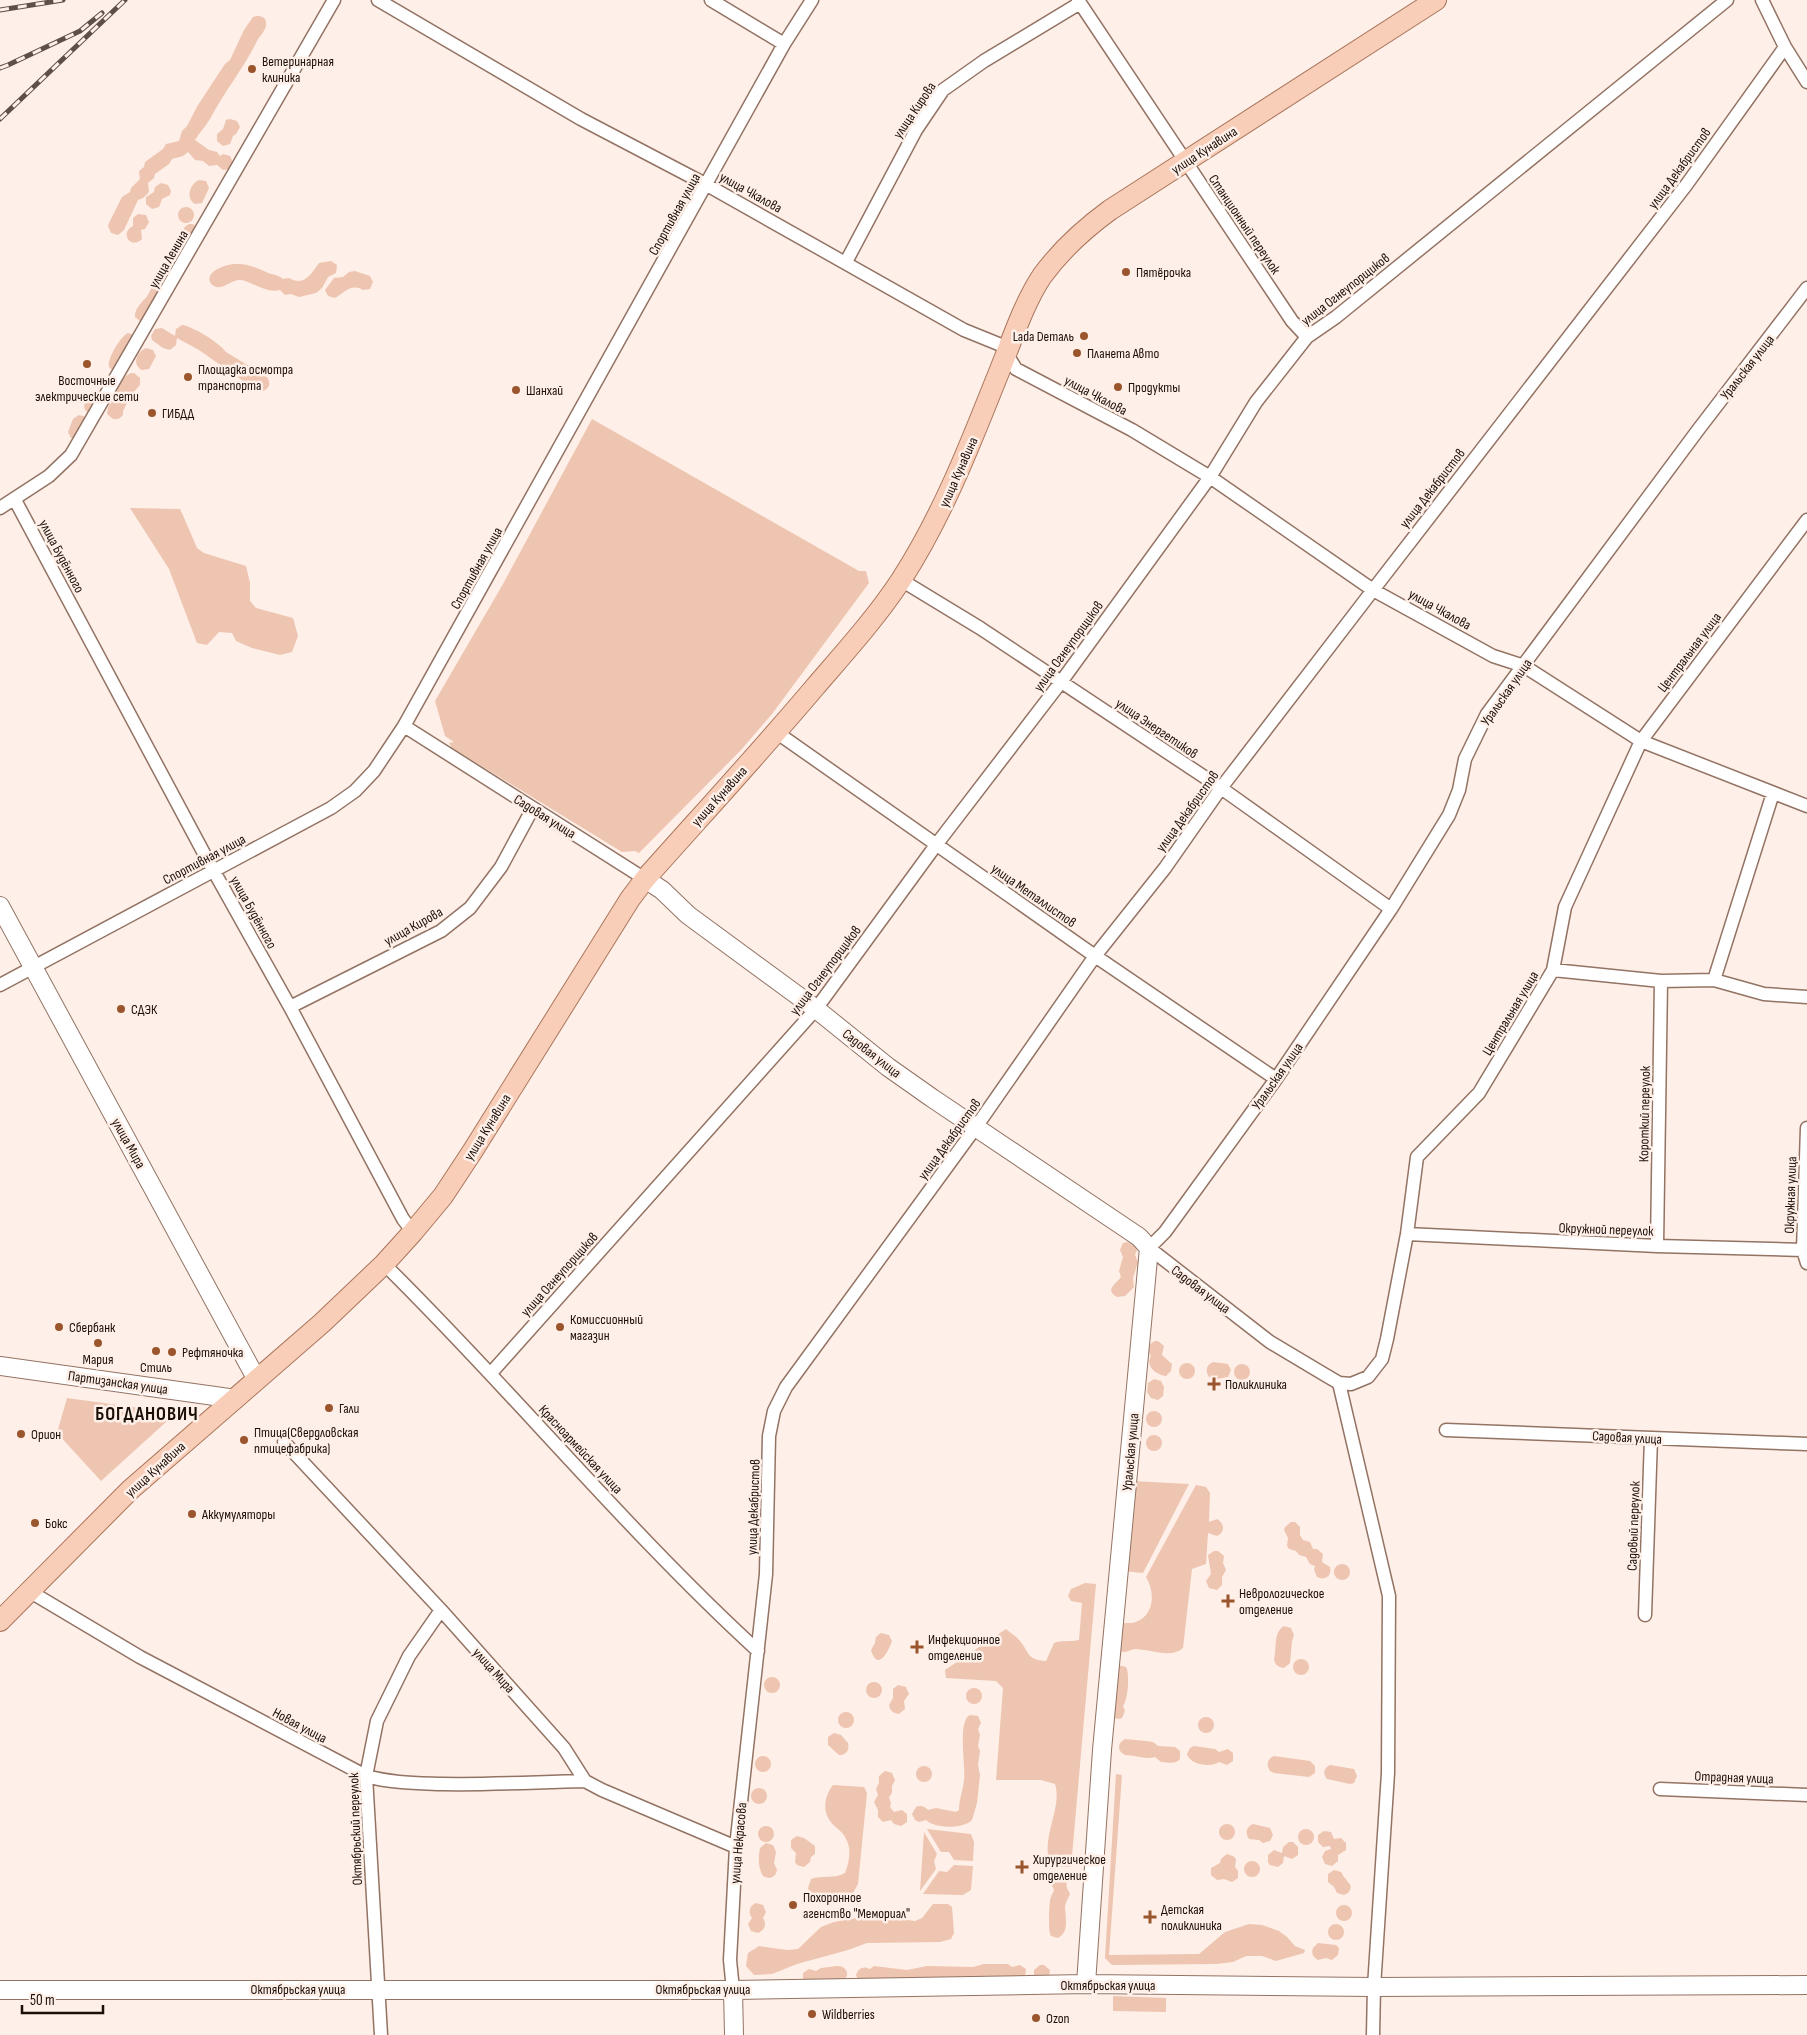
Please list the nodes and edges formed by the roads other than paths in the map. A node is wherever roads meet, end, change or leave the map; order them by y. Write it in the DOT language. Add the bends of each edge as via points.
graph roads {
  1 [pos="334,0"];
  2 [pos="378,0"];
  3 [pos="711,0"];
  4 [pos="812,0"];
  5 [pos="1436,0"];
  6 [pos="1727,0"];
  7 [pos="1762,0"];
  8 [pos="1079,1"];
  9 [pos="784,44"];
  10 [pos="1785,47"];
  11 [pos="1807,82"];
  12 [pos="1186,162"];
  13 [pos="707,185"];
  14 [pos="846,262"];
  15 [pos="1807,288"];
  16 [pos="1307,337"];
  17 [pos="1007,353"];
  18 [pos="1210,477"];
  19 [pos="15,500"];
  20 [pos="0,508"];
  21 [pos="1807,520"];
  22 [pos="901,580"];
  23 [pos="1373,590"];
  24 [pos="1524,666"];
  25 [pos="1061,682"];
  26 [pos="404,726"];
  27 [pos="776,732"];
  28 [pos="1641,741"];
  29 [pos="1221,788"];
  30 [pos="1773,793"];
  31 [pos="1807,806"];
  32 [pos="533,808"];
  33 [pos="936,845"];
  34 [pos="213,871"];
  35 [pos="645,879"];
  36 [pos="0,906"];
  37 [pos="1391,909"];
  38 [pos="1095,956"];
  39 [pos="33,967"];
  40 [pos="1553,970"];
  41 [pos="1714,980"];
  42 [pos="1661,981"];
  43 [pos="0,985"];
  44 [pos="1807,997"];
  45 [pos="290,1007"];
  46 [pos="816,1009"];
  47 [pos="1276,1079"];
  48 [pos="976,1127"];
  49 [pos="1807,1128"];
  50 [pos="413,1232"];
  51 [pos="1407,1234"];
  52 [pos="1657,1246"];
  53 [pos="1149,1248"];
  54 [pos="1803,1250"];
  55 [pos="1807,1263"];
  56 [pos="384,1264"];
  57 [pos="0,1366"];
  58 [pos="491,1373"];
  59 [pos="257,1380"];
  60 [pos="1339,1383"];
  61 [pos="236,1398"];
  62 [pos="1446,1430"];
  63 [pos="1651,1438"];
  64 [pos="284,1442"];
  65 [pos="1807,1444"];
  66 [pos="28,1591"];
  67 [pos="441,1610"];
  68 [pos="1645,1615"];
  69 [pos="0,1621"];
  70 [pos="758,1651"];
  71 [pos="366,1776"];
  72 [pos="585,1781"];
  73 [pos="1660,1789"];
  74 [pos="1807,1795"];
  75 [pos="736,1847"];
  76 [pos="1086,1984"];
  77 [pos="1807,1985"];
  78 [pos="1374,1987"];
  79 [pos="379,1988"];
  80 [pos="0,1990"];
  81 [pos="733,1990"];
  82 [pos="381,2035"];
  83 [pos="734,2035"];
  84 [pos="1374,2035"];
  1 -- 19 [label="street, улица Ленина" via="70,455 49,476"];
  2 -- 13 [label="street, улица Чкалова" via="581,119"];
  3 -- 9 [label="street"];
  4 -- 9 [label="street, Спортивная улица"];
  5 -- 12 [label="main road, улица Кунавина"];
  6 -- 16 [label="street, улица Огнеупорщиков" via="1336,317"];
  7 -- 10 [label="street"];
  8 -- 12 [label="street, Станционный переулок"];
  8 -- 14 [label="street, улица Кирова" via="943,90 916,130"];
  9 -- 13 [label="street, Спортивная улица"];
  10 -- 11 [label="street"];
  10 -- 23 [label="street, улица Декабристов" via="1687,184"];
  12 -- 16 [label="street, Станционный переулок" via="1292,321"];
  12 -- 17 [label="main road, улица Кунавина" via="1084,229 1060,253 1041,278"];
  13 -- 14 [label="street, улица Чкалова"];
  13 -- 26 [label="street, Спортивная улица"];
  14 -- 17 [label="street, улица Чкалова" via="964,330 1000,345"];
  15 -- 24 [label="street, Уральская улица"];
  16 -- 18 [label="street, улица Огнеупорщиков" via="1256,402"];
  17 -- 18 [label="street, улица Чкалова" via="1016,369 1132,430"];
  17 -- 22 [label="main road, улица Кунавина" via="937,518"];
  18 -- 23 [label="street, улица Чкалова"];
  18 -- 25 [label="street, улица Огнеупорщиков"];
  19 -- 20 [label="street, улица Ленина"];
  19 -- 34 [label="street, улица Будённого"];
  21 -- 28 [label="street, Центральная улица"];
  22 -- 25 [label="street, улица Энергетиков"];
  22 -- 27 [label="main road, улица Кунавина" via="872,621"];
  23 -- 24 [label="street, улица Чкалова" via="1493,656"];
  23 -- 29 [label="street, улица Декабристов"];
  24 -- 28 [label="street, улица Чкалова"];
  24 -- 37 [label="street, Уральская улица" via="1486,714 1465,759 1459,790 1449,815"];
  25 -- 29 [label="street, улица Энергетиков"];
  25 -- 33 [label="street, улица Огнеупорщиков"];
  26 -- 32 [label="street, Садовая улица"];
  26 -- 34 [label="street, Спортивная улица" via="374,771 355,791 331,808"];
  27 -- 33 [label="street, улица Металлистов"];
  27 -- 35 [label="main road, улица Кунавина"];
  28 -- 30 [label="street, улица Чкалова"];
  28 -- 40 [label="street, Центральная улица" via="1565,907"];
  29 -- 37 [label="street, улица Энергетиков"];
  29 -- 38 [label="street, улица Декабристов" via="1165,868"];
  30 -- 31 [label="street, улица Чкалова"];
  30 -- 41 [label="street"];
  32 -- 35 [label="street, Садовая улица"];
  32 -- 45 [label="street, улица Кирова" via="501,867 470,908 441,931"];
  33 -- 38 [label="street, улица Металлистов"];
  33 -- 46 [label="street, улица Огнеупорщиков"];
  34 -- 39 [label="street, Спортивная улица"];
  34 -- 45 [label="street, улица Будённого"];
  35 -- 46 [label="main road, Садовая улица" via="688,915"];
  35 -- 50 [label="main road, улица Кунавина" via="472,1152 443,1196"];
  36 -- 39 [label="main road, улица Мира"];
  37 -- 47 [label="street, Уральская улица"];
  38 -- 47 [label="street, улица Металлистов"];
  38 -- 48 [label="street, улица Декабристов"];
  39 -- 43 [label="street, Спортивная улица"];
  39 -- 59 [label="main road, улица Мира"];
  40 -- 42 [label="street"];
  40 -- 51 [label="street, Центральная улица" via="1479,1093 1416,1157"];
  41 -- 42 [label="street"];
  41 -- 44 [label="street" via="1764,994"];
  42 -- 52 [label="street, Короткий переулок"];
  45 -- 50 [label="street, улица Будённого" via="403,1219"];
  46 -- 48 [label="main road, Садовая улица" via="888,1066"];
  46 -- 58 [label="street, улица Огнеупорщиков"];
  47 -- 53 [label="street, Уральская улица" via="1165,1232"];
  48 -- 53 [label="main road, Садовая улица" via="1139,1237"];
  48 -- 70 [label="street, улица Декабристов" via="786,1387 774,1411 770,1436 766,1574"];
  49 -- 54 [label="street, Окружная улица"];
  50 -- 56 [label="main road, улица Кунавина"];
  51 -- 52 [label="street, Окружной переулок"];
  51 -- 60 [label="street, Центральная улица" via="1382,1358 1368,1377 1351,1384"];
  52 -- 54 [label="street, Окружной переулок"];
  53 -- 60 [label="street, Садовая улица" via="1270,1342"];
  53 -- 76 [label="main road, Уральская улица" via="1103,1741"];
  54 -- 55 [label="street, Окружная улица"];
  56 -- 58 [label="street, Красноармейская улица"];
  56 -- 59 [label="main road, улица Кунавина"];
  57 -- 61 [label="main road, Партизанская улица"];
  58 -- 70 [label="street, Красноармейская улица" via="597,1489"];
  59 -- 61 [label="main road, улица Кунавина"];
  60 -- 78 [label="street" via="1389,1596 1388,1773"];
  61 -- 66 [label="main road, улица Кунавина" via="130,1490"];
  62 -- 63 [label="street, Садовая улица"];
  63 -- 65 [label="street, Садовая улица"];
  63 -- 68 [label="street, Садовый переулок"];
  64 -- 67 [label="street, улица Мира"];
  66 -- 69 [label="main road, улица Кунавина"];
  66 -- 71 [label="street, Новая улица" via="140,1657"];
  67 -- 71 [label="street, Октябрьский переулок" via="409,1656 377,1721"];
  67 -- 72 [label="street, улица Мира" via="564,1748"];
  70 -- 75 [label="street, улица Некрасова"];
  71 -- 72 [label="street, Новая улица" via="386,1782 487,1785"];
  71 -- 79 [label="street, Октябрьский переулок"];
  72 -- 75 [label="street"];
  73 -- 74 [label="street, Отрадная улица"];
  75 -- 81 [label="street, улица Некрасова" via="730,1960"];
  76 -- 78 [label="main road, Октябрьская улица"];
  76 -- 81 [label="main road, Октябрьская улица"];
  77 -- 78 [label="main road, Октябрьская улица"];
  78 -- 84 [label="street"];
  79 -- 80 [label="main road, Октябрьская улица"];
  79 -- 81 [label="main road, Октябрьская улица"];
  79 -- 82 [label="street, Октябрьский переулок"];
  81 -- 83 [label="main road, улица Некрасова"];
}
